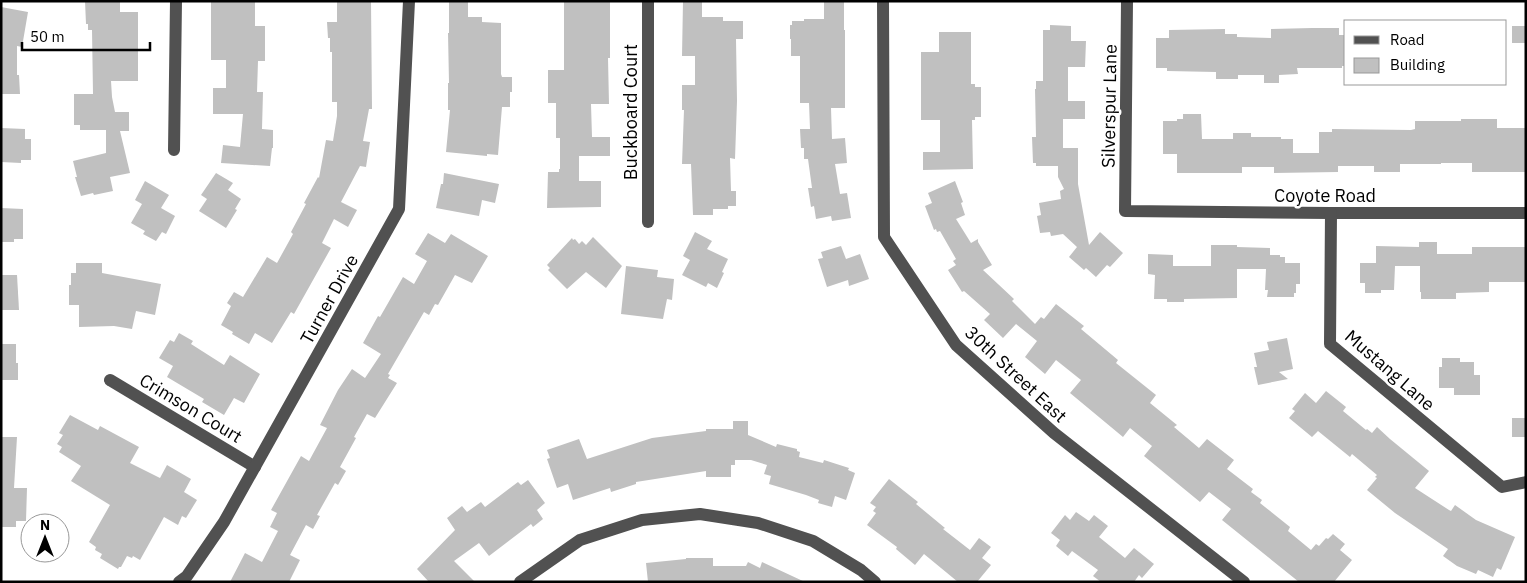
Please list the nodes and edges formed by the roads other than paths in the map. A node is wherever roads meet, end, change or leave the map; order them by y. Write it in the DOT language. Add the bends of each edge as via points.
graph roads {
  1 [pos="176,1"];
  2 [pos="409,1"];
  3 [pos="648,1"];
  4 [pos="883,1"];
  5 [pos="1127,1"];
  6 [pos="174,150"];
  7 [pos="1125,211"];
  8 [pos="1331,213"];
  9 [pos="1526,213"];
  10 [pos="648,222"];
  11 [pos="110,380"];
  12 [pos="255,467"];
  13 [pos="1526,482"];
  14 [pos="179,582"];
  15 [pos="520,582"];
  16 [pos="875,582"];
  17 [pos="1244,582"];
  1 -- 6 [label="street"];
  2 -- 12 [label="street, Turner Drive" via="399,209"];
  3 -- 10 [label="street, Buckboard Court"];
  4 -- 17 [label="street, 30th Street East" via="884,237 956,345 1054,433"];
  5 -- 7 [label="street, Silverspur Lane"];
  7 -- 8 [label="street, Coyote Road"];
  8 -- 9 [label="street, Coyote Road"];
  8 -- 13 [label="street, Mustang Lane" via="1330,344 1502,487"];
  11 -- 12 [label="street, Crimson Court"];
  12 -- 14 [label="street, Turner Drive" via="224,522 187,576"];
  15 -- 16 [label="street" via="580,540 642,520 700,514 758,523 813,541"];
}
